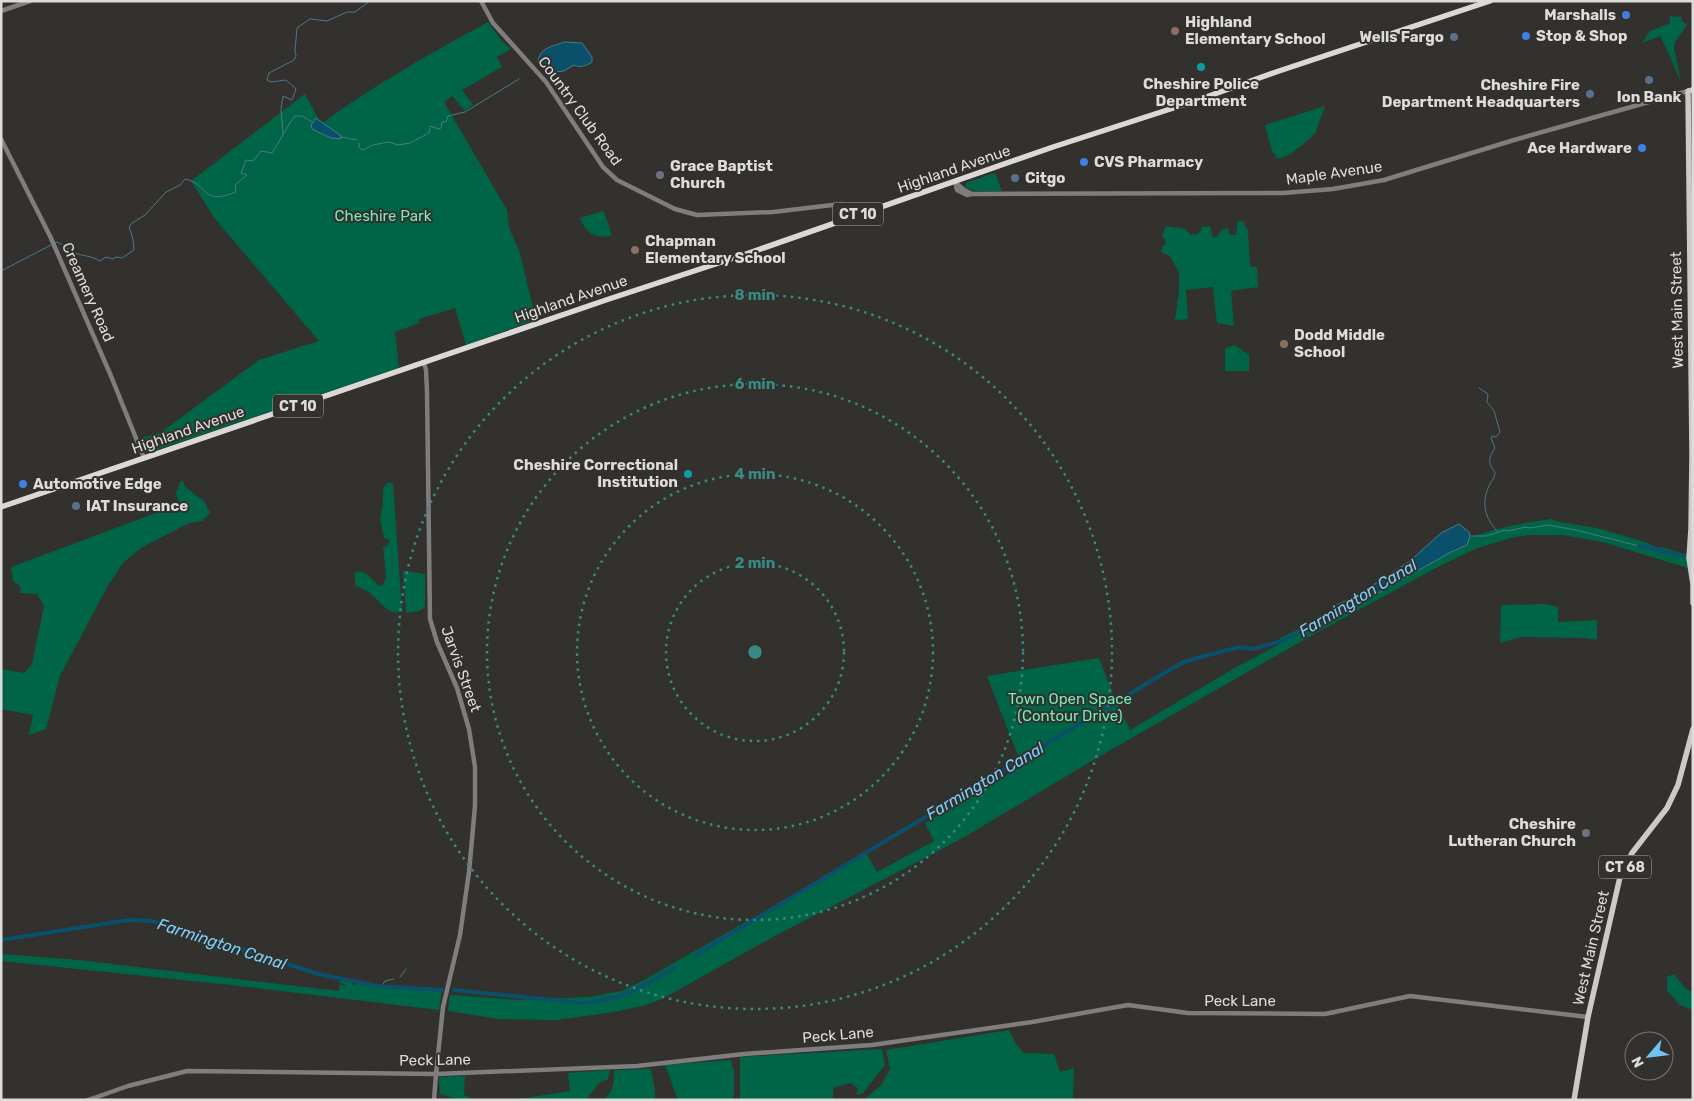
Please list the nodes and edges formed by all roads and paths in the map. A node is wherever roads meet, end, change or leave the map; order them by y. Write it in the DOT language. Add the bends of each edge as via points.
graph roads {
  1 [pos="30,1"];
  2 [pos="481,1"];
  3 [pos="1490,1"];
  4 [pos="1,11"];
  5 [pos="1690,90"];
  6 [pos="1,139"];
  7 [pos="955,182"];
  8 [pos="852,216"];
  9 [pos="424,363"];
  10 [pos="144,458"];
  11 [pos="1,507"];
  12 [pos="1692,528"];
  13 [pos="1693,535"];
  14 [pos="1693,582"];
  15 [pos="1693,603"];
  16 [pos="1693,729"];
  17 [pos="1588,1017"];
  18 [pos="436,1074"];
  19 [pos="88,1100"];
  20 [pos="434,1100"];
  21 [pos="1574,1100"];
  1 -- 4 [label="street"];
  2 -- 8 [label="street, Country Club Road" via="493,23 542,78 603,167 617,180 692,214 773,212 841,204 846,205"];
  3 -- 7 [label="highway, Highland Avenue / CT 10"];
  5 -- 7 [label="street, Maple Avenue" via="1384,180 1332,189 1284,194 972,194"];
  5 -- 12 [label="main road, West Main Street"];
  6 -- 10 [label="street, Creamery Road" via="51,240"];
  7 -- 8 [label="highway, Highland Avenue / CT 10"];
  8 -- 9 [label="highway, Highland Avenue / CT 10"];
  9 -- 10 [label="highway, Highland Avenue / CT 10"];
  9 -- 18 [label="street, Jarvis Street" via="430,619 457,688 475,766 469,872 460,935 443,1007"];
  10 -- 11 [label="highway, Highland Avenue / CT 10"];
  12 -- 13 [label="main road, West Main Street"];
  12 -- 14 [label="main road, West Main Street" via="1689,558"];
  14 -- 15 [label="main road, West Main Street"];
  16 -- 17 [label="main road, West Main Street / CT 68" via="1678,784 1667,808 1632,853 1620,877"];
  17 -- 18 [label="street, Peck Lane" via="1410,996 1325,1014 1188,1013 1128,1005 872,1045 763,1052 637,1066"];
  17 -- 21 [label="main road, West Main Street / CT 68"];
  18 -- 19 [label="street, Peck Lane" via="187,1071"];
  18 -- 20 [label="street, Jarvis Street"];
}
